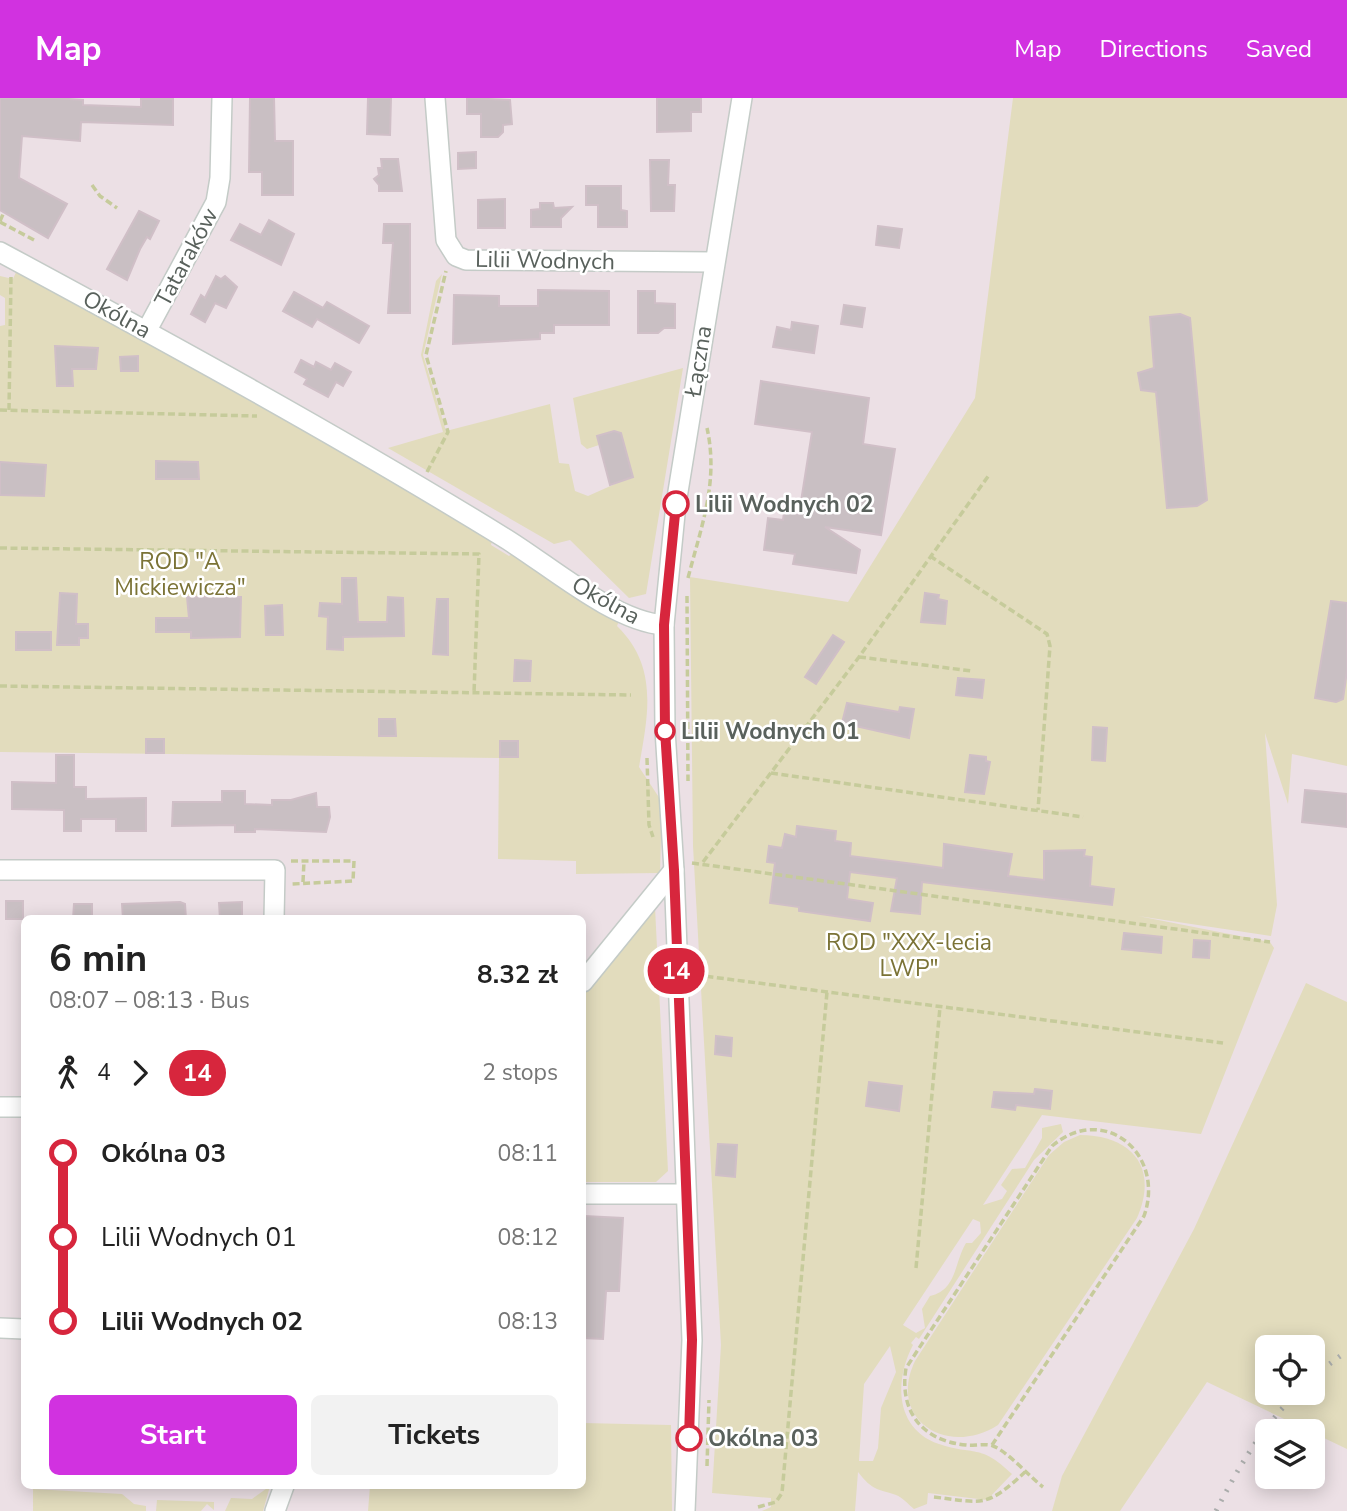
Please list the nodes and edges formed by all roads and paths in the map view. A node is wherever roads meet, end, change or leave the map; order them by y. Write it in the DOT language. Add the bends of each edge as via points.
graph roads {
  1 [pos="222,98"];
  2 [pos="435,98"];
  3 [pos="742,98"];
  4 [pos="92,185"];
  5 [pos="117,208"];
  6 [pos="4,212"];
  7 [pos="0,222"];
  8 [pos="34,240"];
  9 [pos="8,256"];
  10 [pos="713,262"];
  11 [pos="447,268"];
  12 [pos="147,330"];
  13 [pos="0,410"];
  14 [pos="9,410"];
  15 [pos="265,420"];
  16 [pos="705,420"];
  17 [pos="426,474"];
  18 [pos="989,475"];
  19 [pos="0,548"];
  20 [pos="930,556"];
  21 [pos="687,583"];
  22 [pos="687,595"];
  23 [pos="664,625"];
  24 [pos="859,657"];
  25 [pos="972,671"];
  26 [pos="0,686"];
  27 [pos="474,693"];
  28 [pos="631,695"];
  29 [pos="772,773"];
  30 [pos="689,794"];
  31 [pos="1038,810"];
  32 [pos="1083,817"];
  33 [pos="688,854"];
  34 [pos="304,861"];
  35 [pos="703,862"];
  36 [pos="681,867"];
  37 [pos="0,870"];
  38 [pos="303,882"];
  39 [pos="274,915"];
  40 [pos="1270,942"];
  41 [pos="676,973"];
  42 [pos="586,978"];
  43 [pos="827,992"];
  44 [pos="940,1007"];
  45 [pos="1223,1043"];
  46 [pos="0,1107"];
  47 [pos="21,1107"];
  48 [pos="586,1194"];
  49 [pos="686,1194"];
  50 [pos="916,1268"];
  51 [pos="0,1328"];
  52 [pos="21,1329"];
  53 [pos="709,1399"];
  54 [pos="992,1445"];
  55 [pos="706,1469"];
  56 [pos="1025,1472"];
  57 [pos="1043,1487"];
  58 [pos="283,1489"];
  59 [pos="934,1497"];
  60 [pos="758,1507"];
  61 [pos="275,1511"];
  62 [pos="685,1511"];
  1 -- 12 [label="street, Tataraków" via="216,202"];
  2 -- 10 [label="street, Lilii Wodnych" via="446,240 459,258"];
  3 -- 10 [label="street, Łączna"];
  4 -- 5 [label="path"];
  6 -- 7 [label="path"];
  7 -- 8 [label="path"];
  9 -- 12 [label="street, Okólna"];
  9 -- 14 [label="path"];
  10 -- 23 [label="street, Łączna" via="676,504"];
  11 -- 17 [label="path" via="426,355 448,432"];
  12 -- 23 [label="street, Okólna" via="503,537 625,616"];
  13 -- 14 [label="path"];
  14 -- 15 [label="path" via="244,414"];
  16 -- 21 [label="path" via="713,471"];
  18 -- 20 [label="path"];
  19 -- 27 [label="path" via="479,554"];
  20 -- 24 [label="path"];
  20 -- 31 [label="path" via="1048,634"];
  22 -- 30 [label="path"];
  23 -- 36 [label="street, Okólna" via="665,730"];
  24 -- 25 [label="path"];
  24 -- 29 [label="path"];
  26 -- 27 [label="path"];
  27 -- 28 [label="path"];
  29 -- 31 [label="path"];
  29 -- 35 [label="path"];
  31 -- 32 [label="path"];
  33 -- 36 [label="path"];
  34 -- 38 [label="path"];
  35 -- 36 [label="path"];
  35 -- 40 [label="path"];
  36 -- 41 [label="street, Okólna"];
  36 -- 42 [label="street"];
  37 -- 39 [label="street" via="275,870"];
  41 -- 43 [label="path"];
  41 -- 49 [label="street, Okólna"];
  43 -- 44 [label="path"];
  43 -- 60 [label="path" via="782,1493 776,1502"];
  44 -- 45 [label="path"];
  44 -- 50 [label="path"];
  46 -- 47 [label="street"];
  48 -- 49 [label="street"];
  49 -- 62 [label="street, Okólna" via="692,1340"];
  51 -- 52 [label="street"];
  53 -- 55 [label="path"];
  54 -- 54 [label="path" via="950,1443 926,1432 908,1410 906,1368 1047,1152 1064,1136 1094,1128 1124,1140 1143,1160 1149,1203"];
  54 -- 56 [label="path"];
  56 -- 57 [label="path"];
  56 -- 59 [label="path" via="989,1501"];
  58 -- 61 [label="street"];
}
